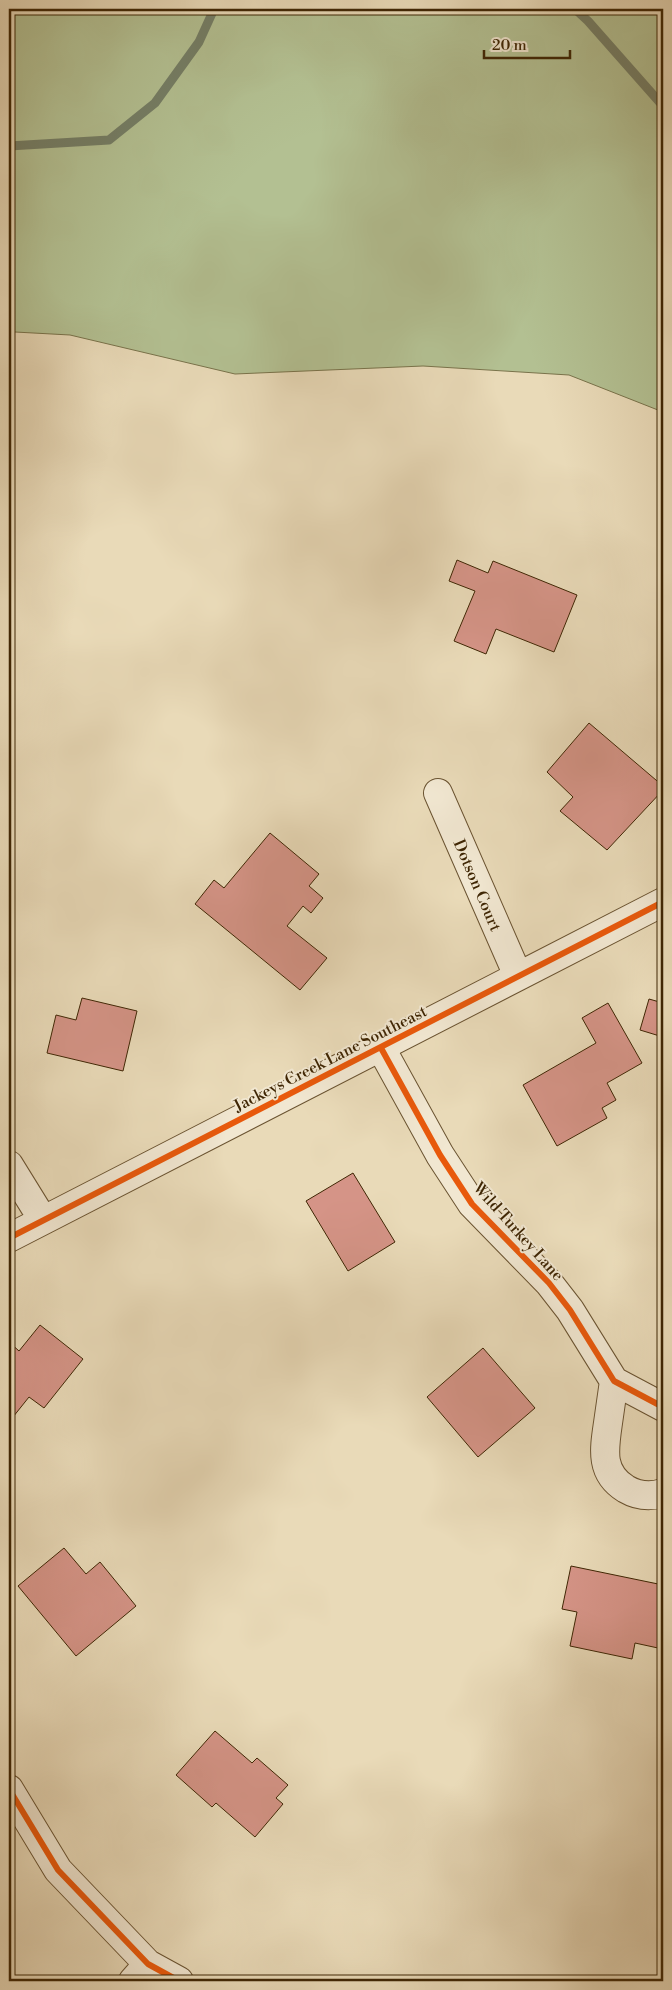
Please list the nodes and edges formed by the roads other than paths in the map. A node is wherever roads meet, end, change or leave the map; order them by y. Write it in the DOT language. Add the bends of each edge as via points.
graph roads {
  1 [pos="438,793"];
  2 [pos="663,902"];
  3 [pos="518,976"];
  4 [pos="381,1048"];
  5 [pos="9,1166"];
  6 [pos="44,1220"];
  7 [pos="9,1238"];
  8 [pos="614,1381"];
  9 [pos="663,1408"];
  10 [pos="663,1493"];
  11 [pos="9,1789"];
  12 [pos="140,1973"];
  13 [pos="179,1981"];
  1 -- 3 [label="street, Dotson Court"];
  2 -- 3 [label="street, Jackeys Creek Lane Southeast"];
  3 -- 4 [label="street, Jackeys Creek Lane Southeast"];
  4 -- 6 [label="street, Jackeys Creek Lane Southeast"];
  4 -- 8 [label="street, Wild Turkey Lane" via="460,1187 487,1220 549,1283"];
  5 -- 6 [label="street"];
  6 -- 7 [label="street, Jackeys Creek Lane Southeast"];
  8 -- 9 [label="street"];
  8 -- 10 [label="street" via="604,1446 609,1472 618,1483 639,1495"];
  11 -- 12 [label="street" via="58,1870"];
  12 -- 13 [label="street"];
}
